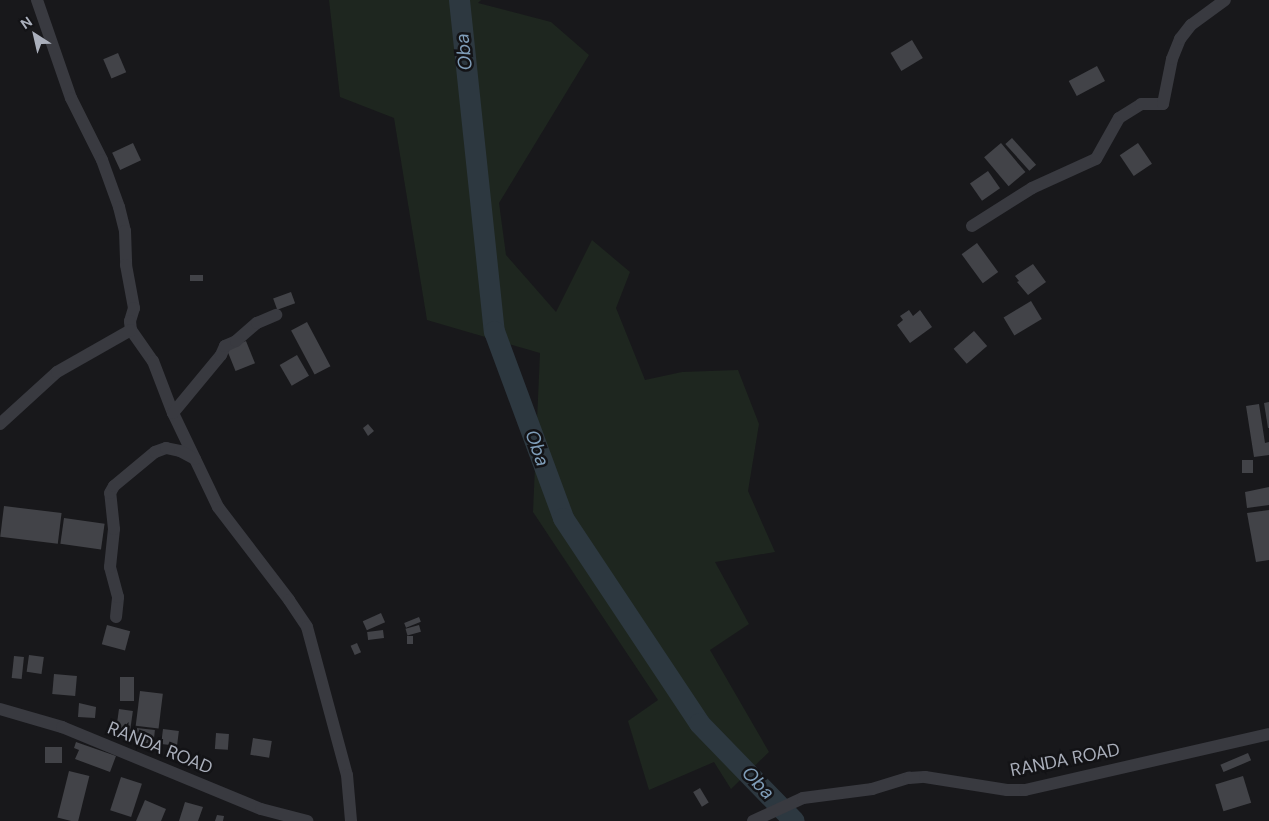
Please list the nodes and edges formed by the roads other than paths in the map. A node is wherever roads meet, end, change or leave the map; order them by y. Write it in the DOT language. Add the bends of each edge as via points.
graph roads {
  1 [pos="36,0"];
  2 [pos="1225,0"];
  3 [pos="972,226"];
  4 [pos="276,315"];
  5 [pos="130,330"];
  6 [pos="173,413"];
  7 [pos="0,424"];
  8 [pos="195,460"];
  9 [pos="116,617"];
  10 [pos="0,709"];
  11 [pos="1269,734"];
  12 [pos="306,821"];
  13 [pos="351,821"];
  14 [pos="753,821"];
  1 -- 5 [label="street" via="71,98 102,160 119,207 134,308"];
  2 -- 3 [label="street" via="1191,25 1180,39 1172,59 1163,104 1141,104 1119,118 1096,159 1032,188"];
  4 -- 6 [label="street" via="226,346"];
  5 -- 6 [label="street" via="152,360"];
  5 -- 7 [label="street" via="57,372"];
  6 -- 8 [label="street"];
  8 -- 9 [label="street" via="180,451 166,448 155,452 110,493 114,529 110,576 118,597"];
  8 -- 13 [label="street" via="218,507 307,627 347,775"];
  10 -- 12 [label="street, RANDA ROAD" via="62,727 261,809"];
  11 -- 14 [label="street, RANDA ROAD" via="1025,790 925,777 909,778 872,788 803,798"];
}
